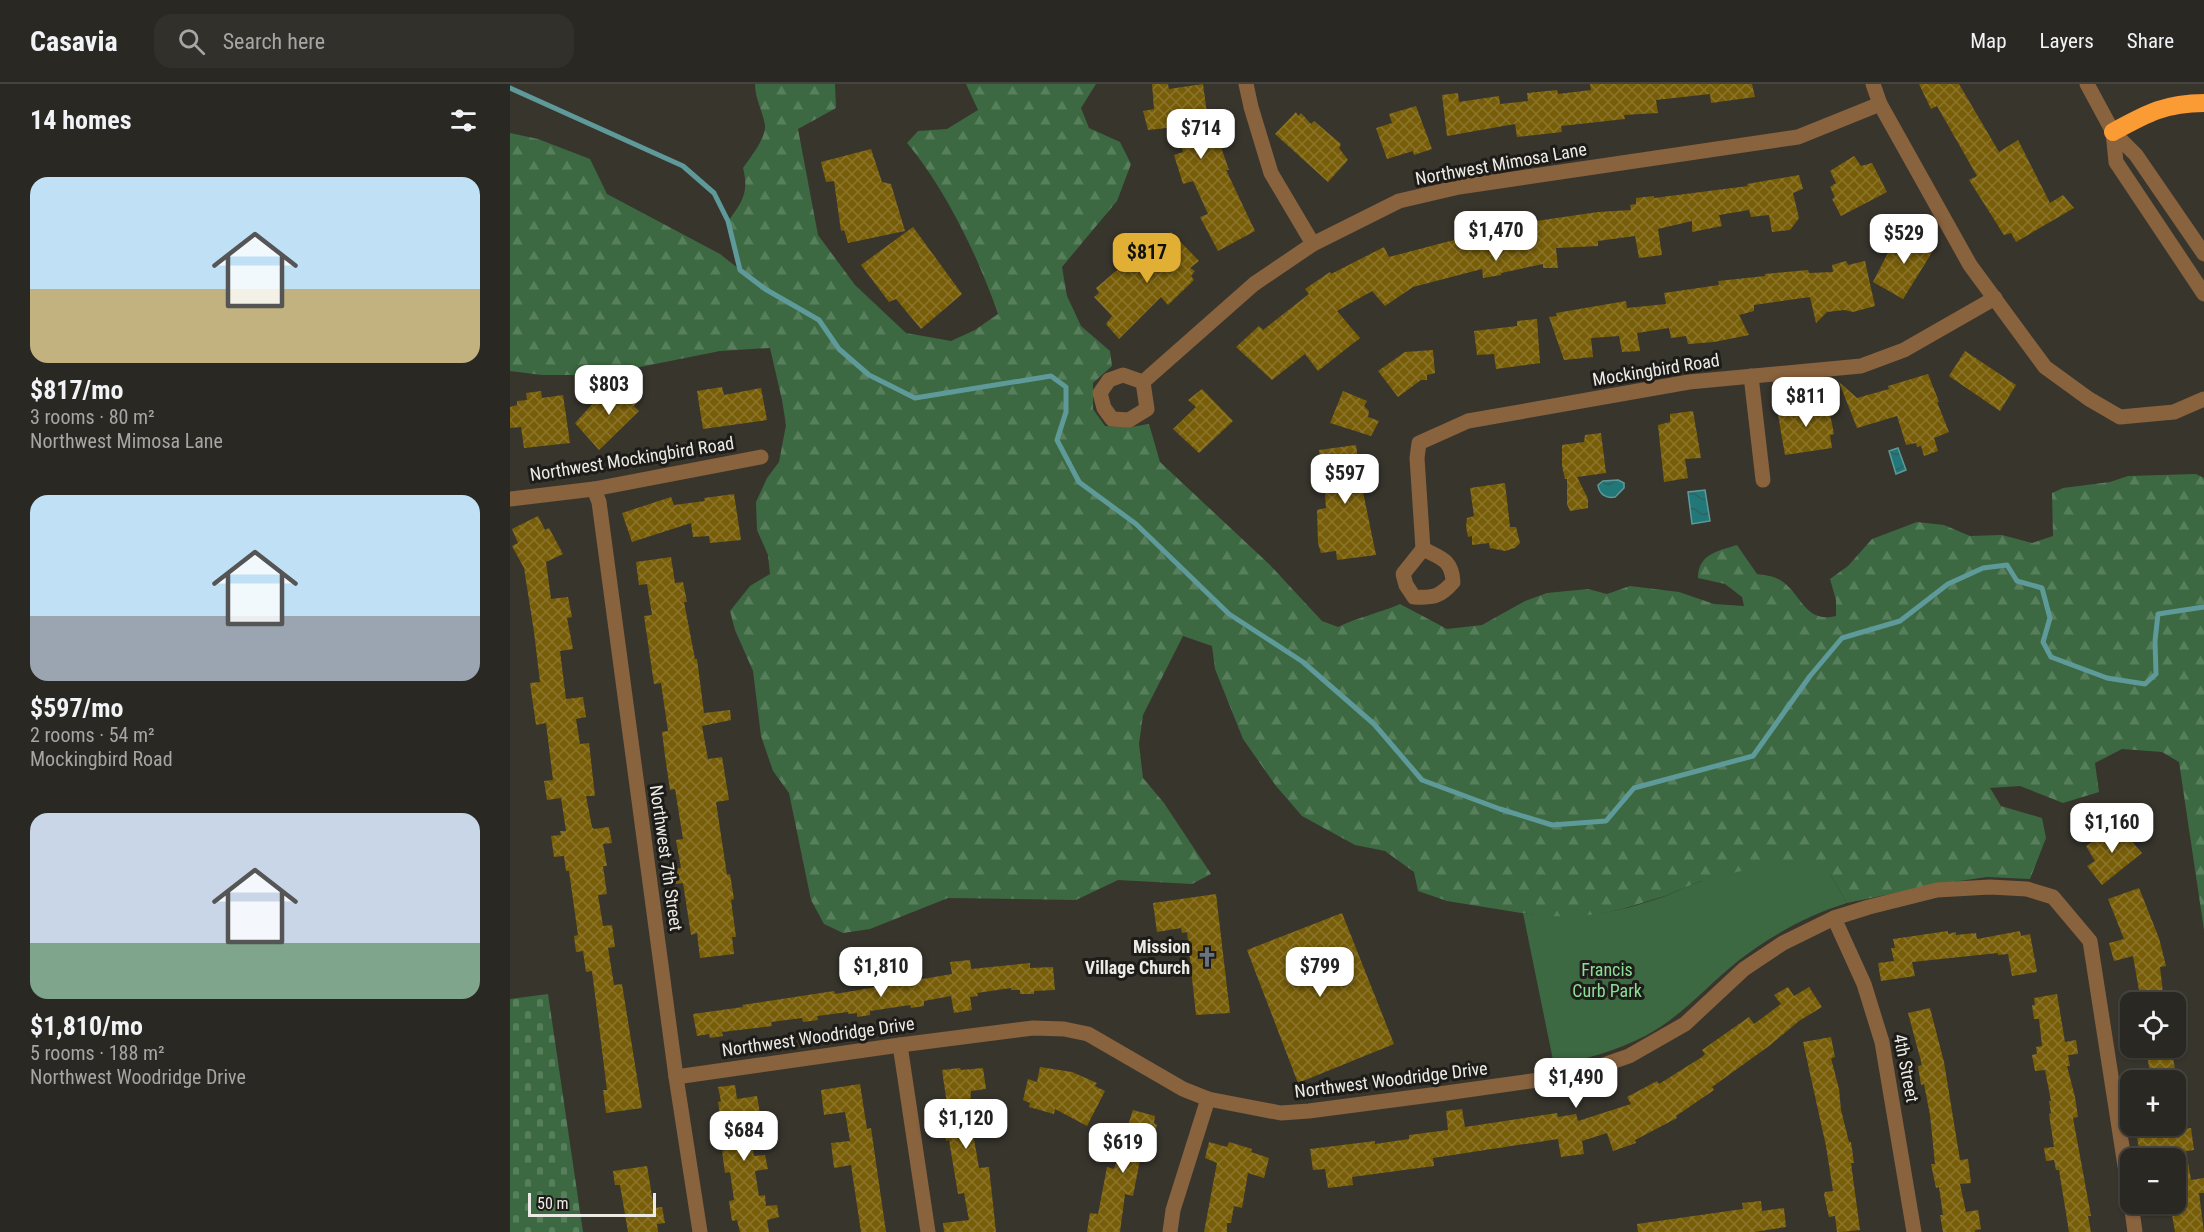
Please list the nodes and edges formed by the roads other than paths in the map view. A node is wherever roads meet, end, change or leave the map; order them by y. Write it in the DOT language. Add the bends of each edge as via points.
graph roads {
  1 [pos="1246,84"];
  2 [pos="1873,84"];
  3 [pos="2087,84"];
  4 [pos="2204,103"];
  5 [pos="1880,104"];
  6 [pos="2112,132"];
  7 [pos="1313,244"];
  8 [pos="2204,255"];
  9 [pos="2204,294"];
  10 [pos="1995,298"];
  11 [pos="1751,376"];
  12 [pos="1143,382"];
  13 [pos="2204,399"];
  14 [pos="760,457"];
  15 [pos="1763,480"];
  16 [pos="594,489"];
  17 [pos="510,499"];
  18 [pos="1423,549"];
  19 [pos="1834,918"];
  20 [pos="900,1045"];
  21 [pos="676,1077"];
  22 [pos="1208,1099"];
  23 [pos="2122,1148"];
  24 [pos="2133,1214"];
  25 [pos="700,1232"];
  26 [pos="928,1232"];
  27 [pos="1170,1232"];
  28 [pos="1914,1232"];
  29 [pos="2135,1232"];
  1 -- 7 [label="street" via="1272,173"];
  2 -- 5 [label="street"];
  3 -- 6 [label="street"];
  4 -- 6 [label="highway" via="2152,110"];
  5 -- 7 [label="street, Northwest Mimosa Lane" via="1798,137 1459,187 1399,201"];
  5 -- 10 [label="street" via="1970,265"];
  6 -- 8 [label="street" via="2136,156"];
  6 -- 9 [label="street" via="2116,162"];
  7 -- 12 [label="street, Northwest Mimosa Lane" via="1254,284"];
  10 -- 11 [label="street, Mockingbird Road" via="1904,350 1861,366"];
  10 -- 13 [label="street" via="2045,366 2120,417 2174,412"];
  11 -- 15 [label="street"];
  11 -- 18 [label="street, Mockingbird Road" via="1689,382 1468,421 1419,442"];
  14 -- 16 [label="street, Northwest Mockingbird Road"];
  16 -- 17 [label="street, Northwest Mockingbird Road"];
  16 -- 21 [label="street, Northwest 7th Street" via="601,514"];
  19 -- 22 [label="street, Northwest Woodridge Drive" via="1783,943 1744,969 1685,1024 1629,1056 1574,1075 1281,1113"];
  19 -- 23 [label="street, Northwest Woodridge Drive" via="1937,890 2027,889 2053,897 2090,941"];
  19 -- 28 [label="street, 4th Street" via="1864,984 1882,1042"];
  20 -- 21 [label="street, Northwest Woodridge Drive"];
  20 -- 22 [label="street, Northwest Woodridge Drive" via="1033,1028 1064,1029 1088,1034 1183,1089"];
  20 -- 26 [label="street"];
  21 -- 25 [label="street, Northwest 7th Street"];
  22 -- 27 [label="street" via="1173,1210"];
  24 -- 29 [label="street"];
}
